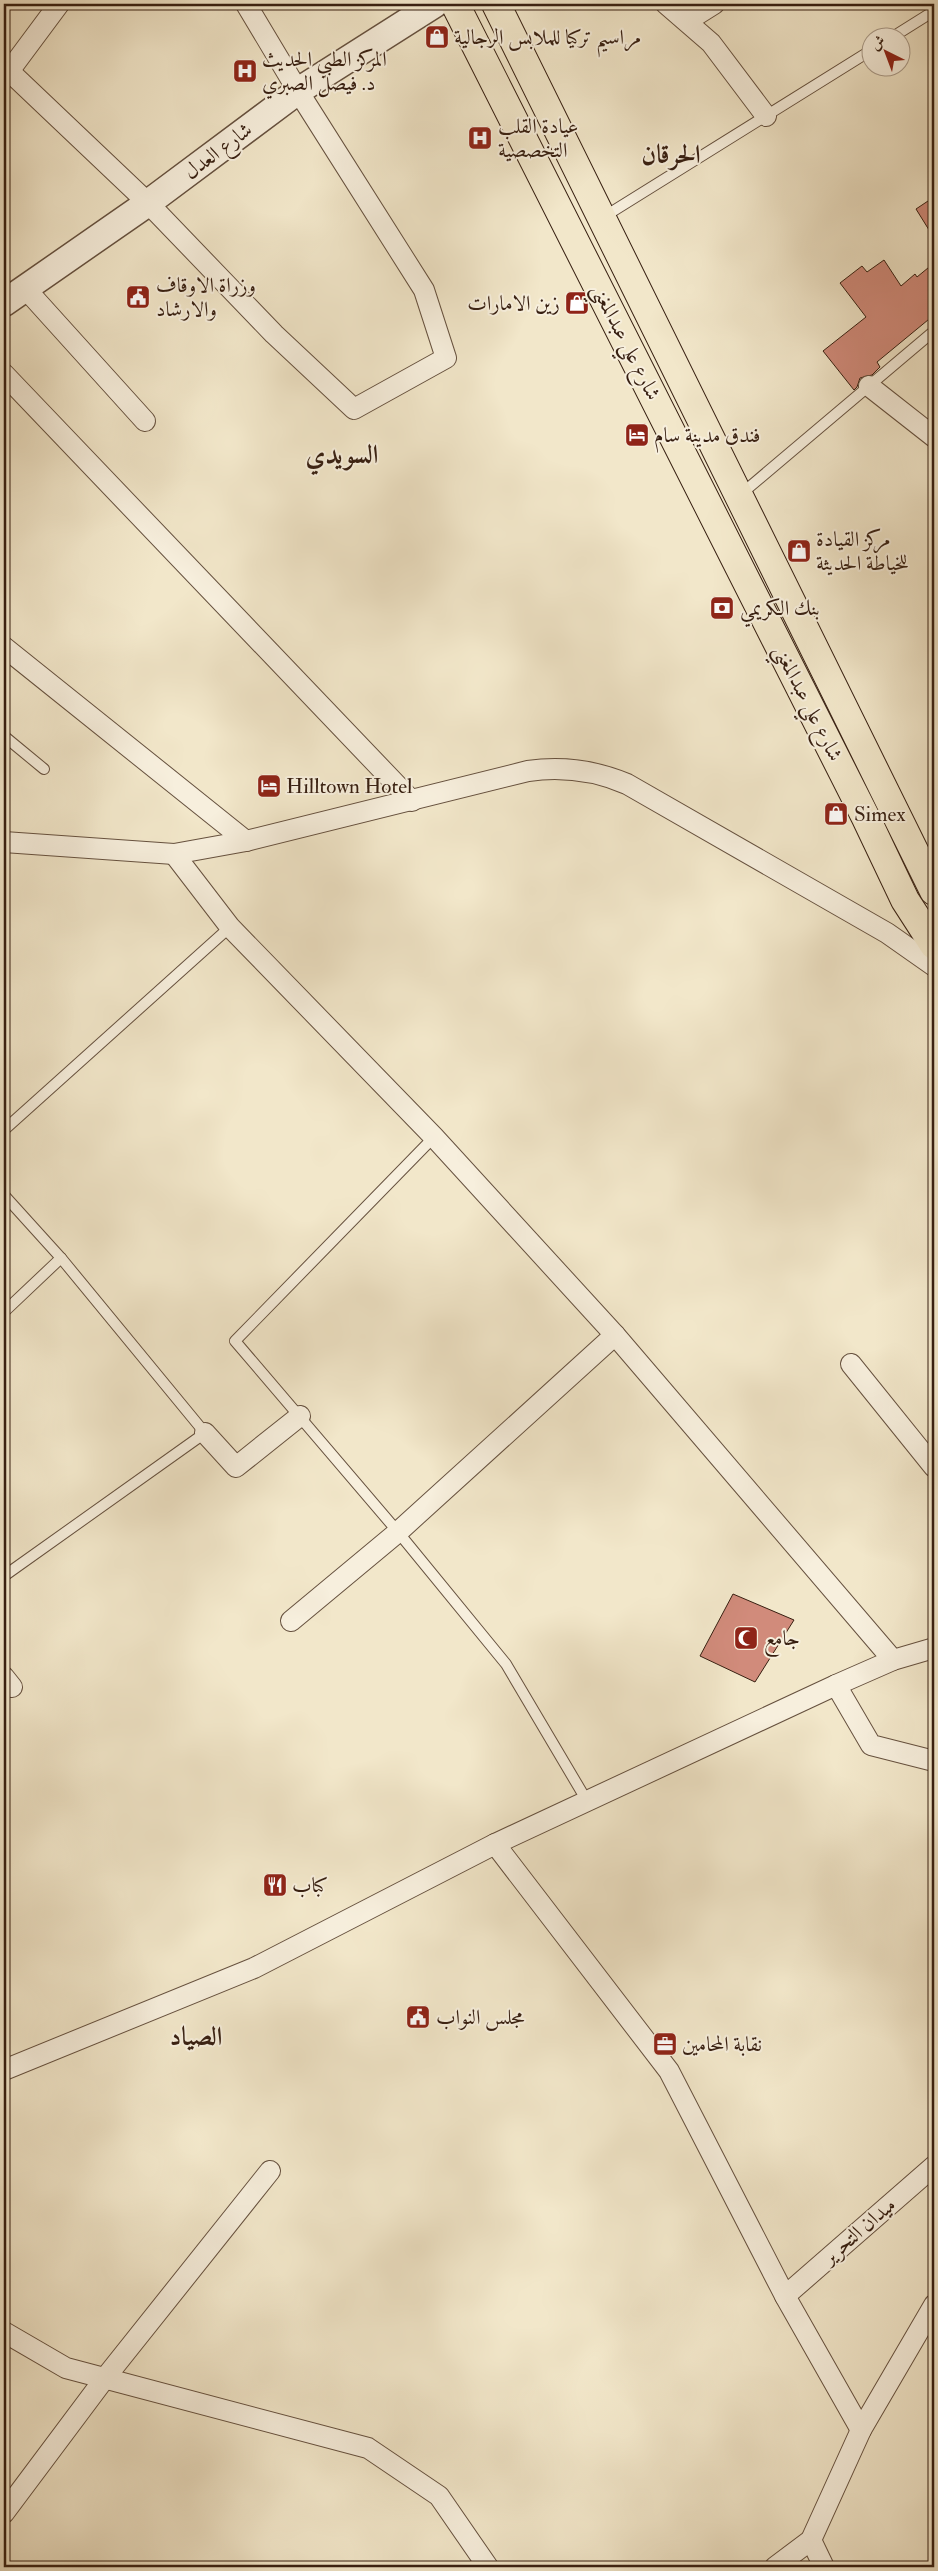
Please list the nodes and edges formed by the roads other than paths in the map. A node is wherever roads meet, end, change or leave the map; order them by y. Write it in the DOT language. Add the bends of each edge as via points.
graph roads {
  1 [pos="60,4"];
  2 [pos="246,4"];
  3 [pos="436,4"];
  4 [pos="455,4"];
  5 [pos="496,4"];
  6 [pos="666,4"];
  7 [pos="714,4"];
  8 [pos="934,11"];
  9 [pos="687,21"];
  10 [pos="907,28"];
  11 [pos="860,56"];
  12 [pos="6,75"];
  13 [pos="298,91"];
  14 [pos="766,116"];
  15 [pos="148,203"];
  16 [pos="602,218"];
  17 [pos="24,287"];
  18 [pos="4,303"];
  19 [pos="934,331"];
  20 [pos="4,374"];
  21 [pos="869,386"];
  22 [pos="145,421"];
  23 [pos="934,437"];
  24 [pos="739,496"];
  25 [pos="4,647"];
  26 [pos="4,736"];
  27 [pos="44,769"];
  28 [pos="412,801"];
  29 [pos="246,841"];
  30 [pos="4,842"];
  31 [pos="174,854"];
  32 [pos="934,890"];
  33 [pos="905,900"];
  34 [pos="230,927"];
  35 [pos="934,945"];
  36 [pos="934,966"];
  37 [pos="4,1130"];
  38 [pos="434,1137"];
  39 [pos="4,1195"];
  40 [pos="61,1258"];
  41 [pos="4,1312"];
  42 [pos="615,1336"];
  43 [pos="851,1364"];
  44 [pos="300,1416"];
  45 [pos="205,1433"];
  46 [pos="934,1467"];
  47 [pos="398,1532"];
  48 [pos="4,1576"];
  49 [pos="291,1621"];
  50 [pos="934,1648"];
  51 [pos="892,1660"];
  52 [pos="836,1685"];
  53 [pos="934,1761"];
  54 [pos="587,1801"];
  55 [pos="495,1844"];
  56 [pos="4,2070"];
  57 [pos="934,2166"];
  58 [pos="270,2171"];
  59 [pos="785,2296"];
  60 [pos="934,2305"];
  61 [pos="4,2332"];
  62 [pos="105,2378"];
  63 [pos="861,2430"];
  64 [pos="4,2513"];
  65 [pos="812,2540"];
  66 [pos="488,2567"];
  67 [pos="775,2567"];
  68 [pos="824,2567"];
  1 -- 12 [label="street"];
  2 -- 13 [label="street"];
  3 -- 13 [label="street, شارع العدل"];
  4 -- 33 [label="main road, شارع علي عبدالمغني"];
  5 -- 16 [label="main road, شارع علي عبدالمغني"];
  6 -- 9 [label="street"];
  7 -- 9 [label="street"];
  8 -- 10 [label="lane"];
  9 -- 14 [label="street" via="711,42"];
  11 -- 14 [label="lane"];
  12 -- 15 [label="street"];
  13 -- 15 [label="street, شارع العدل"];
  13 -- 15 [label="street" via="424,290 446,358 354,409 274,334"];
  14 -- 16 [label="lane"];
  15 -- 17 [label="street, شارع العدل"];
  16 -- 24 [label="main road, شارع علي عبدالمغني"];
  17 -- 18 [label="street, شارع العدل"];
  17 -- 22 [label="street"];
  19 -- 21 [label="lane"];
  20 -- 28 [label="street"];
  21 -- 23 [label="street"];
  21 -- 24 [label="lane"];
  24 -- 32 [label="main road, شارع علي عبدالمغني"];
  25 -- 29 [label="street"];
  26 -- 27 [label="lane"];
  28 -- 29 [label="street"];
  28 -- 36 [label="street" via="544,769 579,769 612,778 887,933"];
  29 -- 31 [label="street"];
  30 -- 31 [label="street"];
  31 -- 34 [label="street"];
  32 -- 33 [label="main road"];
  33 -- 35 [label="main road, شارع علي عبدالمغني"];
  34 -- 37 [label="lane"];
  34 -- 38 [label="street"];
  38 -- 42 [label="street"];
  38 -- 44 [label="lane" via="235,1341"];
  39 -- 40 [label="lane"];
  40 -- 41 [label="lane"];
  40 -- 45 [label="lane"];
  42 -- 47 [label="street"];
  42 -- 51 [label="street"];
  43 -- 46 [label="street"];
  44 -- 45 [label="street" via="236,1467"];
  44 -- 47 [label="lane"];
  45 -- 48 [label="lane"];
  47 -- 49 [label="street"];
  47 -- 54 [label="lane" via="506,1664"];
  50 -- 51 [label="street"];
  51 -- 52 [label="street"];
  52 -- 53 [label="street" via="871,1745"];
  52 -- 54 [label="street"];
  54 -- 55 [label="street"];
  55 -- 56 [label="street" via="254,1968"];
  55 -- 59 [label="street" via="669,2071"];
  57 -- 59 [label="street, ميدان التحرير"];
  58 -- 62 [label="street"];
  59 -- 63 [label="street"];
  60 -- 63 [label="street"];
  61 -- 62 [label="street" via="66,2368"];
  62 -- 64 [label="street"];
  62 -- 66 [label="street" via="368,2448 438,2496"];
  63 -- 65 [label="street"];
  65 -- 67 [label="street"];
  65 -- 68 [label="street"];
}
